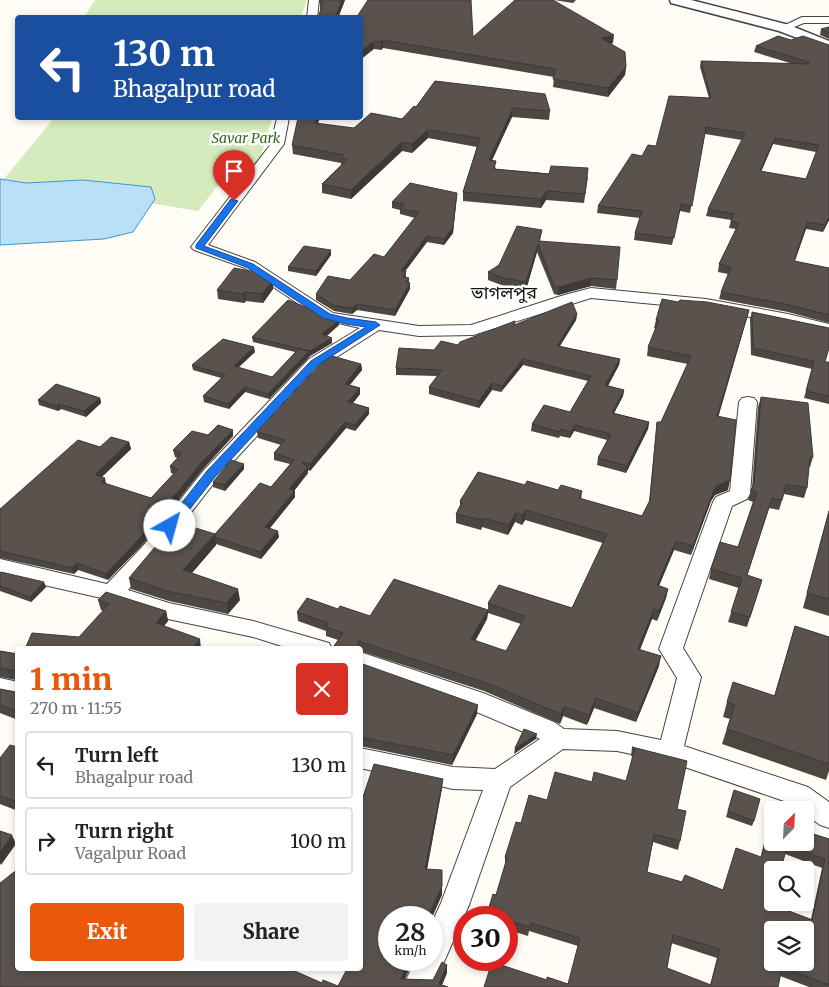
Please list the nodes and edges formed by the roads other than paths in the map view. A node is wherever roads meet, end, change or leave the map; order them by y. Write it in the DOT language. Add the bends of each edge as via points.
graph roads {
  1 [pos="314,0"];
  2 [pos="676,0"];
  3 [pos="312,15"];
  4 [pos="829,20"];
  5 [pos="784,28"];
  6 [pos="829,46"];
  7 [pos="283,120"];
  8 [pos="376,325"];
  9 [pos="829,329"];
  10 [pos="748,402"];
  11 [pos="0,567"];
  12 [pos="112,593"];
  13 [pos="311,646"];
  14 [pos="363,662"];
  15 [pos="0,687"];
  16 [pos="15,690"];
  17 [pos="559,739"];
  18 [pos="670,752"];
  19 [pos="363,759"];
  20 [pos="499,780"];
  21 [pos="829,817"];
  22 [pos="443,932"];
  23 [pos="425,971"];
  24 [pos="418,987"];
  1 -- 3 [label="street"];
  2 -- 5 [label="street"];
  4 -- 5 [label="street" via="802,20"];
  5 -- 6 [label="street"];
  7 -- 8 [label="street" via="277,144 199,247 250,266 327,316"];
  8 -- 9 [label="street" via="419,330 473,330 591,293 706,304"];
  8 -- 12 [label="street" via="315,363 211,474"];
  10 -- 18 [label="street" via="740,494 723,502 671,649 689,677"];
  11 -- 12 [label="street"];
  12 -- 13 [label="street" via="168,611 253,629"];
  14 -- 17 [label="street" via="474,700 545,729"];
  15 -- 16 [label="street"];
  17 -- 18 [label="street" via="617,741"];
  17 -- 20 [label="street"];
  18 -- 21 [label="street" via="799,796"];
  19 -- 20 [label="street" via="453,778"];
  20 -- 22 [label="street"];
  23 -- 24 [label="street"];
}
